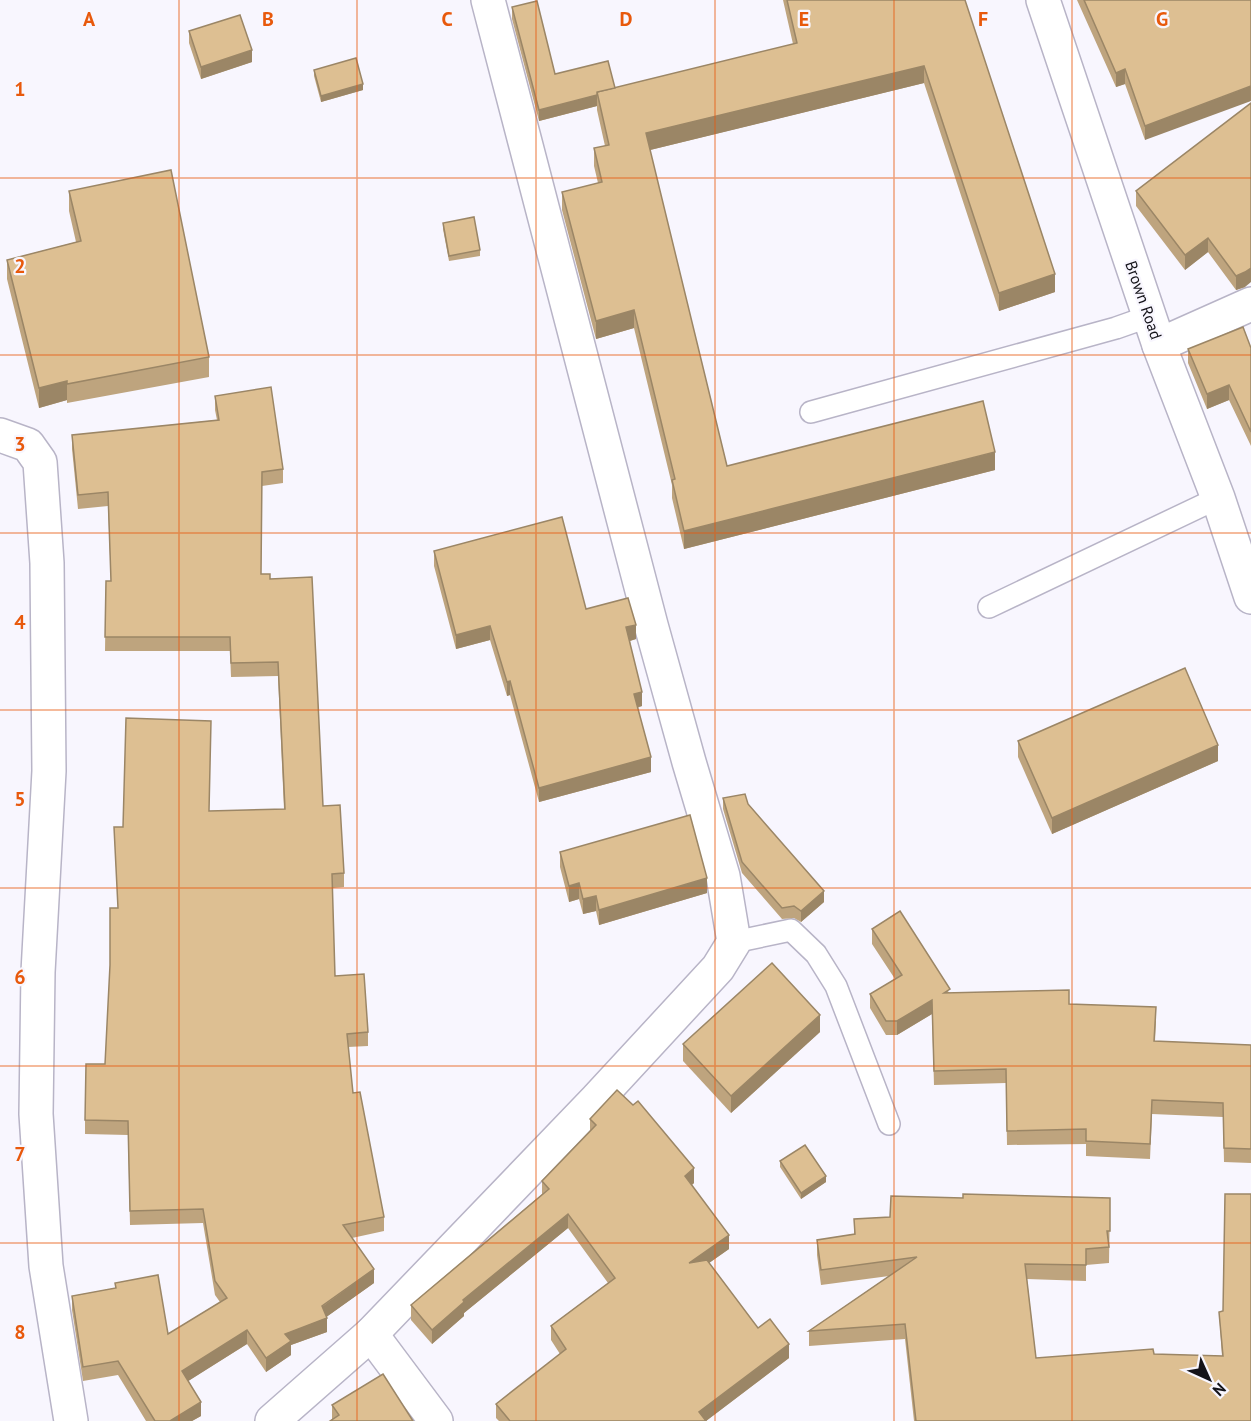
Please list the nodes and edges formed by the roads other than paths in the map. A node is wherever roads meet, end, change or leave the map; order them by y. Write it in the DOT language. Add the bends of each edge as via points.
graph roads {
  1 [pos="488,0"];
  2 [pos="1043,0"];
  3 [pos="1251,304"];
  4 [pos="1154,331"];
  5 [pos="811,412"];
  6 [pos="0,435"];
  7 [pos="1218,498"];
  8 [pos="1251,597"];
  9 [pos="989,607"];
  10 [pos="734,942"];
  11 [pos="889,1124"];
  12 [pos="371,1334"];
  13 [pos="71,1421"];
  14 [pos="272,1421"];
  15 [pos="436,1421"];
  1 -- 10 [label="street" via="651,625 723,876"];
  2 -- 4 [label="street, Brown Road"];
  3 -- 4 [label="street"];
  4 -- 5 [label="lane" via="1116,328"];
  4 -- 7 [label="street, Brown Road"];
  6 -- 13 [label="street" via="28,445 40,462 47,563 49,771 38,972 36,1114 46,1266"];
  7 -- 8 [label="street, Brown Road"];
  7 -- 9 [label="lane"];
  10 -- 11 [label="lane" via="791,930 816,954 836,986"];
  10 -- 12 [label="street" via="718,968 596,1100"];
  12 -- 14 [label="street"];
  12 -- 15 [label="street"];
}
